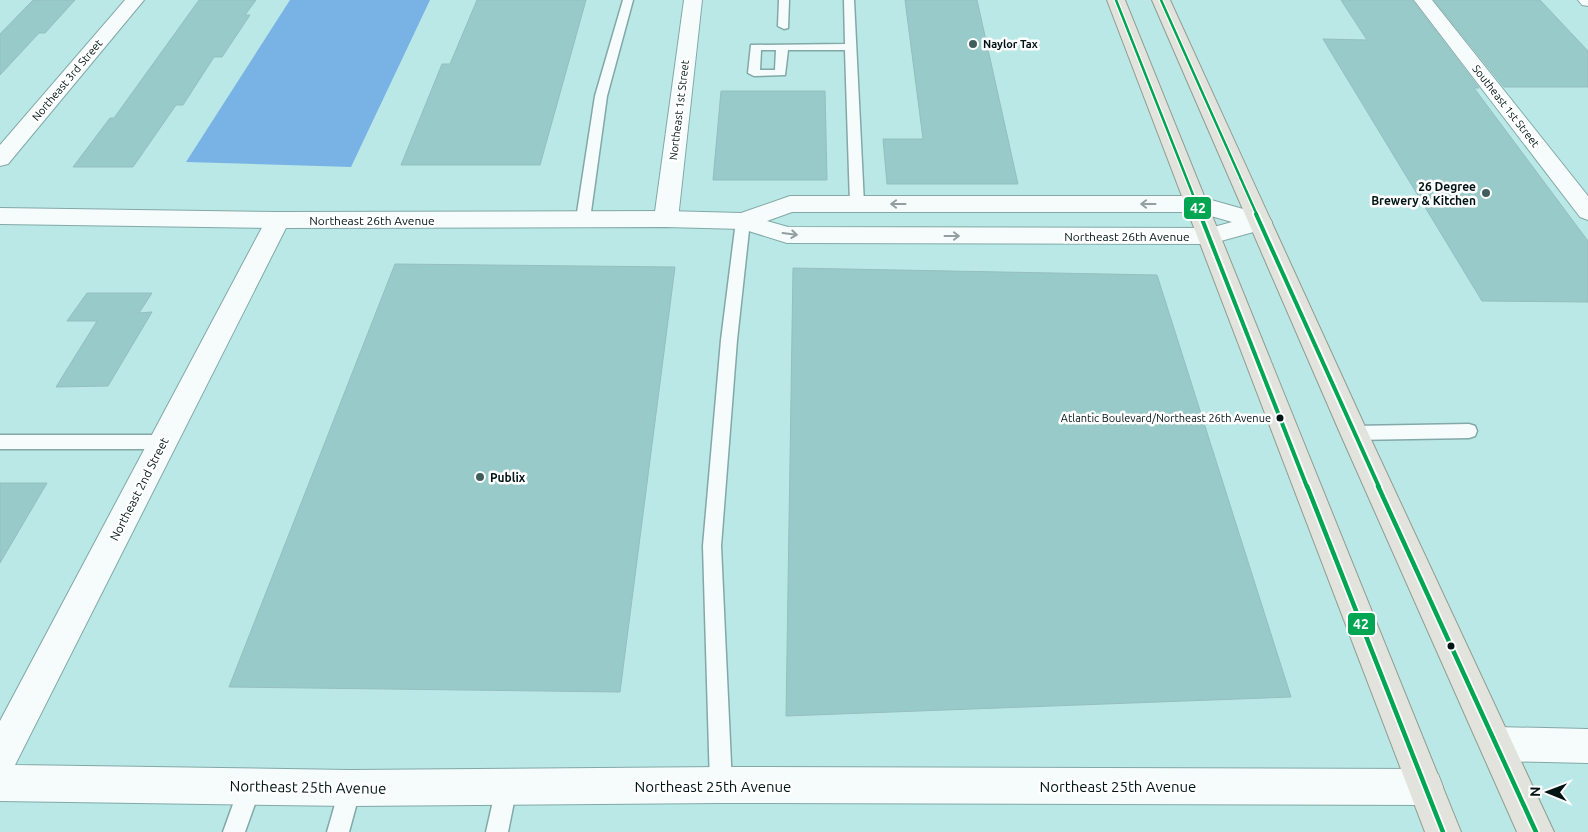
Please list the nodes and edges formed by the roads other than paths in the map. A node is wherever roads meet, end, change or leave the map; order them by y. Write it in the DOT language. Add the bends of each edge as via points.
graph roads {
  1 [pos="135,0"];
  2 [pos="628,0"];
  3 [pos="693,0"];
  4 [pos="784,0"];
  5 [pos="849,0"];
  6 [pos="1116,0"];
  7 [pos="1161,0"];
  8 [pos="1423,0"];
  9 [pos="784,26"];
  10 [pos="782,47"];
  11 [pos="851,47"];
  12 [pos="0,160"];
  13 [pos="857,204"];
  14 [pos="1197,204"];
  15 [pos="1588,212"];
  16 [pos="0,216"];
  17 [pos="666,219"];
  18 [pos="278,220"];
  19 [pos="584,220"];
  20 [pos="743,221"];
  21 [pos="1260,222"];
  22 [pos="1210,236"];
  23 [pos="1469,432"];
  24 [pos="1354,433"];
  25 [pos="0,442"];
  26 [pos="164,442"];
  27 [pos="1496,744"];
  28 [pos="1588,746"];
  29 [pos="0,757"];
  30 [pos="0,784"];
  31 [pos="721,785"];
  32 [pos="250,787"];
  33 [pos="506,787"];
  34 [pos="1425,787"];
  35 [pos="350,788"];
  36 [pos="234,832"];
  37 [pos="338,832"];
  38 [pos="497,832"];
  39 [pos="1443,832"];
  40 [pos="1536,832"];
  1 -- 12 [label="street, Northeast 3rd Street"];
  2 -- 19 [label="lane" via="601,96"];
  3 -- 17 [label="street, Northeast 1st Street"];
  4 -- 9 [label="lane"];
  5 -- 11 [label="lane"];
  6 -- 14 [label="main road"];
  7 -- 21 [label="main road"];
  8 -- 15 [label="street, Southeast 1st Street"];
  10 -- 11 [label="lane"];
  11 -- 13 [label="lane"];
  14 -- 13 [label="street, Northeast 26th Avenue, one-way"];
  13 -- 20 [label="street, Northeast 26th Avenue" via="790,204"];
  14 -- 21 [label="street, Northeast 26th Avenue"];
  14 -- 22 [label="main road"];
  16 -- 18 [label="street, Northeast 26th Avenue"];
  17 -- 19 [label="street, Northeast 26th Avenue"];
  17 -- 20 [label="street, Northeast 26th Avenue"];
  18 -- 19 [label="street, Northeast 26th Avenue"];
  18 -- 26 [label="street, Northeast 2nd Street"];
  20 -- 22 [label="street, Northeast 26th Avenue, one-way" via="787,235"];
  20 -- 31 [label="lane" via="729,340 712,546"];
  21 -- 22 [label="street, Northeast 26th Avenue"];
  21 -- 24 [label="main road"];
  22 -- 34 [label="main road"];
  23 -- 24 [label="lane"];
  24 -- 27 [label="main road"];
  25 -- 26 [label="lane"];
  26 -- 29 [label="street, Northeast 2nd Street"];
  27 -- 28 [label="street"];
  27 -- 40 [label="main road"];
  30 -- 32 [label="street, Northeast 25th Avenue"];
  31 -- 33 [label="street, Northeast 25th Avenue"];
  31 -- 34 [label="street, Northeast 25th Avenue"];
  32 -- 35 [label="street, Northeast 25th Avenue"];
  32 -- 36 [label="lane"];
  33 -- 35 [label="street, Northeast 25th Avenue"];
  33 -- 38 [label="lane"];
  34 -- 39 [label="main road"];
  35 -- 37 [label="lane"];
}
